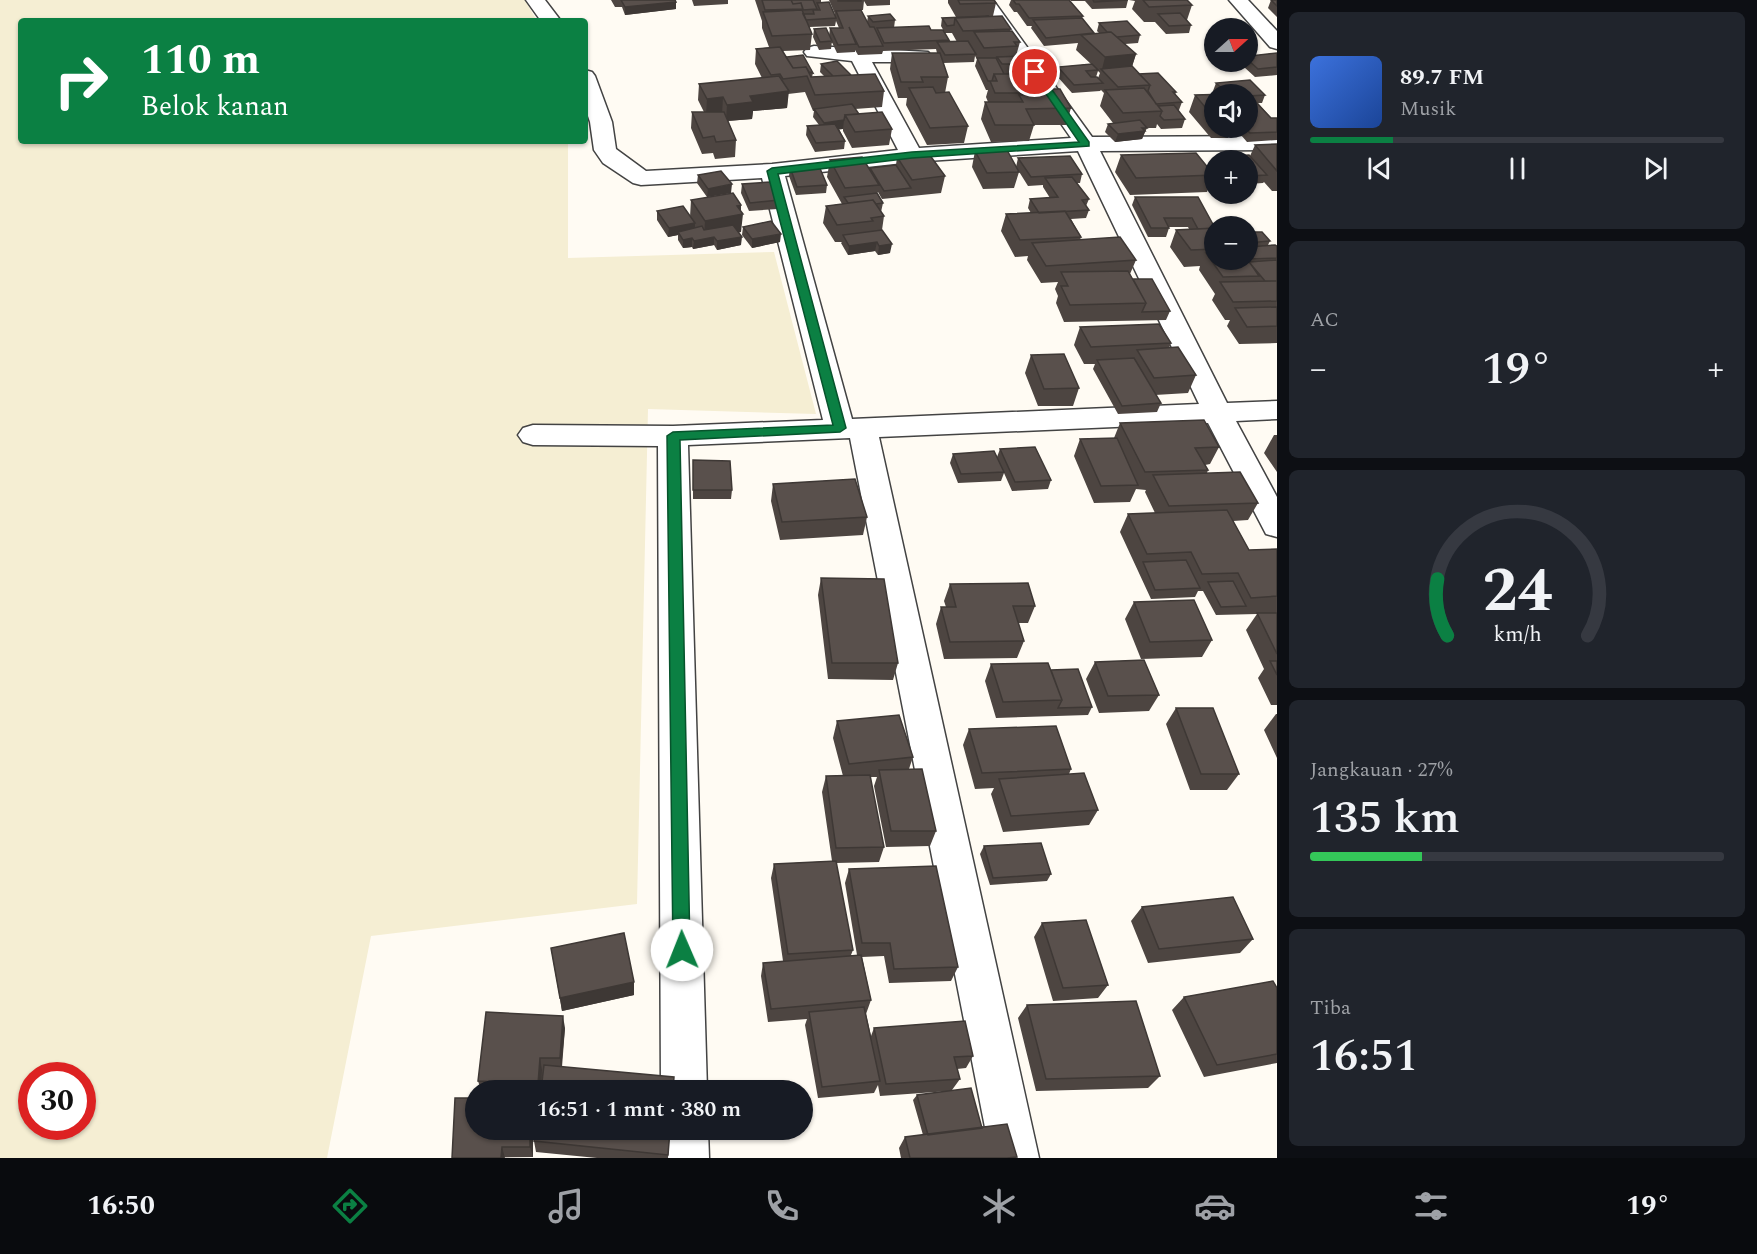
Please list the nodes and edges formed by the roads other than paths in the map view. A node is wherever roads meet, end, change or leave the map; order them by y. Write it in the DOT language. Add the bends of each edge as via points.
graph roads {
  1 [pos="535,0"];
  2 [pos="984,0"];
  3 [pos="1238,0"];
  4 [pos="549,18"];
  5 [pos="1277,43"];
  6 [pos="814,52"];
  7 [pos="859,56"];
  8 [pos="921,56"];
  9 [pos="588,85"];
  10 [pos="1277,143"];
  11 [pos="1086,144"];
  12 [pos="912,155"];
  13 [pos="772,171"];
  14 [pos="1277,410"];
  15 [pos="1217,412"];
  16 [pos="851,428"];
  17 [pos="533,435"];
  18 [pos="673,436"];
  19 [pos="1277,526"];
  20 [pos="684,1080"];
  21 [pos="685,1140"];
  22 [pos="685,1158"];
  23 [pos="1015,1158"];
  1 -- 4 [label="street"];
  2 -- 11 [label="street"];
  3 -- 5 [label="street"];
  6 -- 7 [label="street"];
  7 -- 8 [label="street"];
  7 -- 12 [label="street"];
  9 -- 13 [label="street" via="601,122 605,150 640,178"];
  10 -- 11 [label="street"];
  11 -- 12 [label="street"];
  11 -- 15 [label="street"];
  12 -- 13 [label="street"];
  13 -- 16 [label="street"];
  14 -- 15 [label="street"];
  15 -- 16 [label="street"];
  15 -- 19 [label="street"];
  16 -- 18 [label="street"];
  16 -- 23 [label="street"];
  17 -- 18 [label="street"];
  18 -- 20 [label="street"];
  21 -- 22 [label="street"];
}
